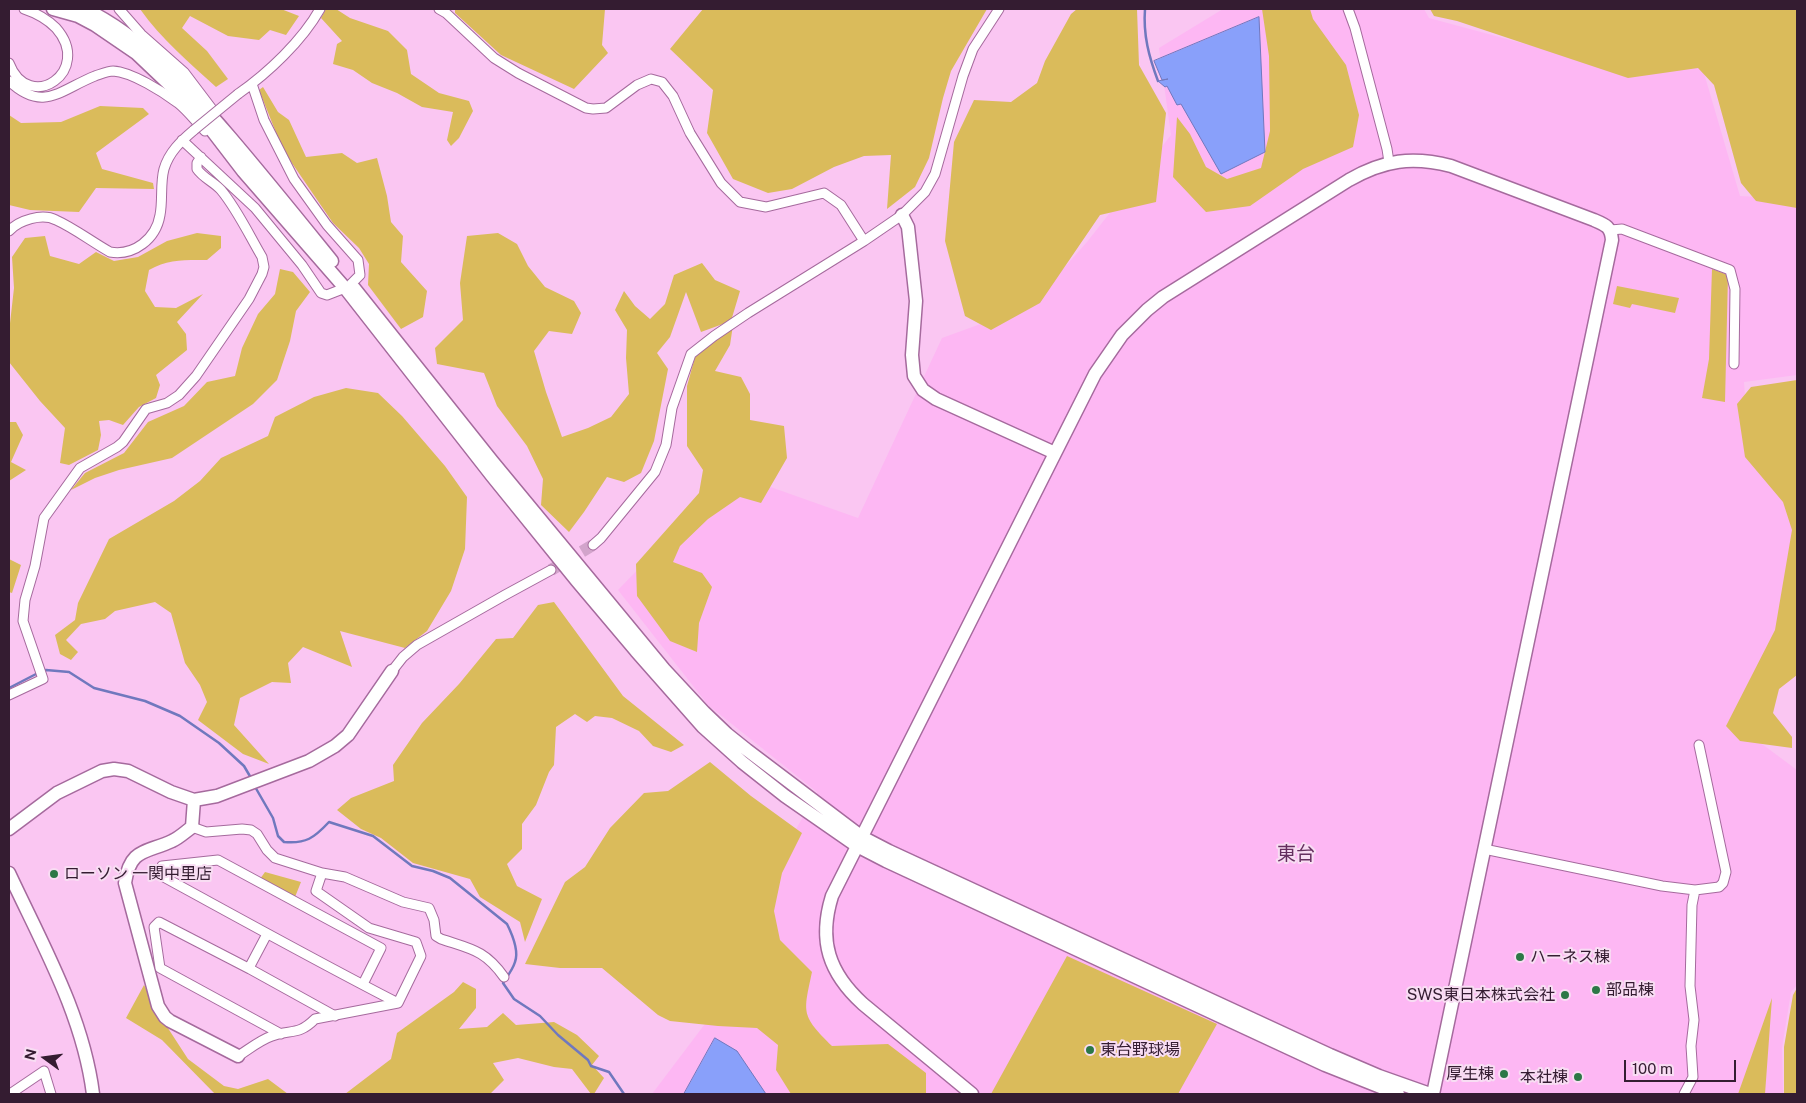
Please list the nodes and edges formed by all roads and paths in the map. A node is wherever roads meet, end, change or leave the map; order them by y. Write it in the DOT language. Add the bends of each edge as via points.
graph roads {
  1 [pos="24,9"];
  2 [pos="53,9"];
  3 [pos="85,9"];
  4 [pos="119,9"];
  5 [pos="320,9"];
  6 [pos="439,9"];
  7 [pos="1000,9"];
  8 [pos="1348,9"];
  9 [pos="9,63"];
  10 [pos="9,81"];
  11 [pos="252,84"];
  12 [pos="182,140"];
  13 [pos="201,157"];
  14 [pos="1389,162"];
  15 [pos="256,168"];
  16 [pos="243,171"];
  17 [pos="902,215"];
  18 [pos="1611,230"];
  19 [pos="9,231"];
  20 [pos="864,241"];
  21 [pos="348,286"];
  22 [pos="1734,364"];
  23 [pos="1055,453"];
  24 [pos="594,545"];
  25 [pos="551,570"];
  26 [pos="392,671"];
  27 [pos="9,696"];
  28 [pos="1699,746"];
  29 [pos="194,800"];
  30 [pos="192,827"];
  31 [pos="9,829"];
  32 [pos="860,841"];
  33 [pos="1484,849"];
  34 [pos="9,873"];
  35 [pos="322,873"];
  36 [pos="1695,890"];
  37 [pos="267,934"];
  38 [pos="249,968"];
  39 [pos="504,977"];
  40 [pos="362,984"];
  41 [pos="398,1002"];
  42 [pos="335,1016"];
  43 [pos="281,1034"];
  44 [pos="238,1056"];
  45 [pos="10,1094"];
  46 [pos="51,1094"];
  47 [pos="94,1094"];
  48 [pos="972,1094"];
  49 [pos="1398,1094"];
  50 [pos="1431,1094"];
  51 [pos="1684,1094"];
  1 -- 9 [label="street" via="36,12 61,35 67,45 67,62 58,78 49,85 38,87 19,79"];
  2 -- 16 [label="street" via="78,16 94,25 156,70 210,128"];
  3 -- 15 [label="street" via="99,15 142,47 190,91"];
  4 -- 15 [label="street" via="141,34 184,72"];
  5 -- 11 [label="street" via="278,61"];
  6 -- 20 [label="street" via="494,58 586,108 606,108 637,85 651,79 662,82 722,183 740,202 766,207 824,193 841,205"];
  7 -- 17 [label="street" via="973,49 962,76 936,174 925,192"];
  8 -- 14 [label="street"];
  10 -- 16 [label="street" via="19,91 42,98 112,71 131,74 178,104"];
  11 -- 12 [label="street, bridge"];
  11 -- 21 [label="street" via="264,120 294,179 327,225 358,260 360,275"];
  12 -- 13 [label="street"];
  12 -- 19 [label="street" via="164,168 156,228 148,240 133,250 110,252 55,219 44,217 20,222"];
  13 -- 21 [label="street" via="255,208 321,293 327,295"];
  13 -- 27 [label="street" via="197,169 220,188 230,204 262,257 262,274 196,376 179,395 146,409 117,447 80,468 44,518 23,621 43,679"];
  14 -- 18 [label="street" via="1414,160 1450,166 1594,220"];
  14 -- 23 [label="street" via="1365,170 1147,310 1111,349"];
  15 -- 21 [label="street"];
  16 -- 21 [label="street"];
  17 -- 20 [label="street"];
  17 -- 23 [label="street" via="908,226 916,301 912,355 914,376 923,390 936,399"];
  18 -- 22 [label="street" via="1622,229 1730,270 1735,289"];
  18 -- 33 [label="street" via="1610,250"];
  20 -- 24 [label="street" via="741,318 691,354 672,408 666,445 655,472"];
  21 -- 32 [label="street" via="492,476 703,727 785,796"];
  23 -- 32 [label="street"];
  25 -- 26 [label="street" via="417,645"];
  26 -- 29 [label="street" via="348,735 335,746 309,760 217,796"];
  28 -- 36 [label="street" via="1726,872 1719,887"];
  29 -- 30 [label="street"];
  29 -- 31 [label="street" via="128,771 114,769 93,774 57,793"];
  30 -- 35 [label="street" via="206,832 251,830 275,858"];
  30 -- 44 [label="street" via="172,841 137,856 128,868 125,884 161,1012 170,1021"];
  32 -- 48 [label="street" via="828,909 826,937 832,964 848,990"];
  32 -- 49 [label="street" via="946,889 1325,1065"];
  32 -- 50 [label="street" via="1330,1055"];
  33 -- 36 [label="street"];
  33 -- 50 [label="street"];
  34 -- 47 [label="street" via="73,1013"];
  35 -- 39 [label="street" via="345,877 403,902 429,908 436,936 484,954"];
  35 -- 41 [label="street" via="316,891 369,928 418,945 421,959"];
  36 -- 51 [label="street" via="1690,986 1694,1020 1691,1046 1693,1077"];
  37 -- 38 [label="street"];
  37 -- 40 [label="street"];
  37 -- 40 [label="street" via="160,875 162,866 218,860 381,948"];
  38 -- 42 [label="street"];
  38 -- 43 [label="street" via="159,922 154,927 160,968"];
  40 -- 41 [label="street"];
  41 -- 42 [label="street"];
  42 -- 43 [label="street" via="316,1019 301,1030"];
  43 -- 44 [label="street" via="271,1036"];
  45 -- 46 [label="street" via="44,1071"];
}
